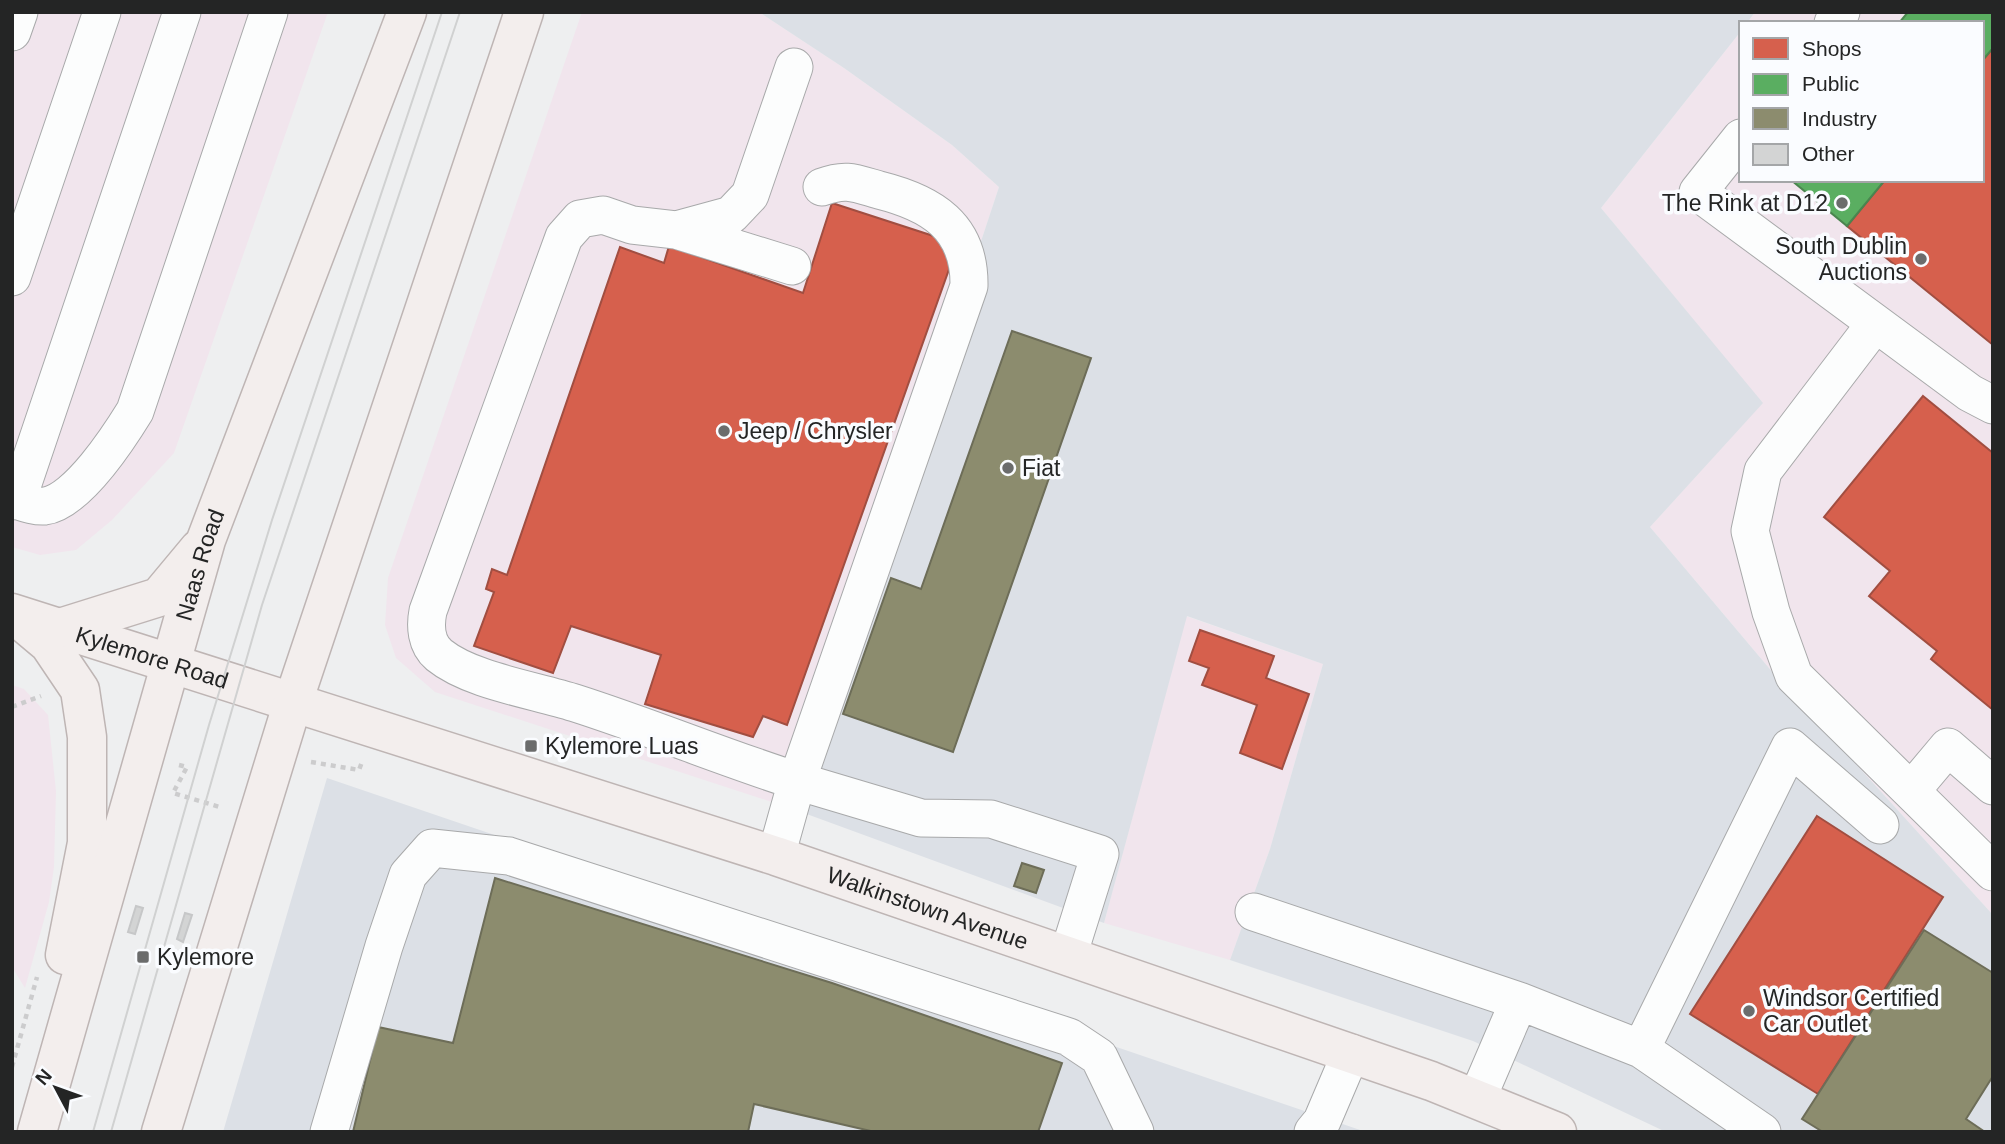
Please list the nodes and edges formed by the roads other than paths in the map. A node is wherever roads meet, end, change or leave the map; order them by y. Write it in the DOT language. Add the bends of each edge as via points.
graph roads {
  1 [pos="19,12"];
  2 [pos="102,12"];
  3 [pos="182,12"];
  4 [pos="269,12"];
  5 [pos="407,12"];
  6 [pos="524,12"];
  7 [pos="12,32"];
  8 [pos="794,67"];
  9 [pos="1739,141"];
  10 [pos="822,187"];
  11 [pos="676,230"];
  12 [pos="792,266"];
  13 [pos="12,277"];
  14 [pos="1875,324"];
  15 [pos="1993,405"];
  16 [pos="15,500"];
  17 [pos="206,541"];
  18 [pos="12,613"];
  19 [pos="60,628"];
  20 [pos="172,663"];
  21 [pos="293,702"];
  22 [pos="797,781"];
  23 [pos="1993,786"];
  24 [pos="1911,791"];
  25 [pos="1880,825"];
  26 [pos="776,856"];
  27 [pos="1993,872"];
  28 [pos="1254,912"];
  29 [pos="1068,956"];
  30 [pos="1519,1001"];
  31 [pos="1641,1049"];
  32 [pos="1351,1053"];
  33 [pos="1477,1099"];
  34 [pos="35,1132"];
  35 [pos="161,1132"];
  36 [pos="329,1132"];
  37 [pos="1135,1132"];
  38 [pos="1312,1132"];
  39 [pos="1558,1132"];
  40 [pos="1762,1132"];
  1 -- 7 [label="lane"];
  2 -- 13 [label="lane"];
  3 -- 16 [label="lane"];
  4 -- 16 [label="lane" via="135,411 107,452 66,497 43,506"];
  5 -- 17 [label="main road, Naas Road"];
  6 -- 21 [label="main road"];
  8 -- 11 [label="lane" via="750,195 731,215"];
  9 -- 14 [label="lane" via="1698,192"];
  10 -- 22 [label="lane" via="841,180 915,199 932,210 962,244 969,286"];
  11 -- 12 [label="lane"];
  11 -- 22 [label="lane" via="632,225 603,215 580,219 564,237 425,625 436,653 452,664"];
  14 -- 15 [label="lane" via="1969,393"];
  14 -- 24 [label="lane" via="1763,471 1751,531 1771,612 1794,676"];
  17 -- 19 [label="main road" via="159,597"];
  17 -- 20 [label="main road, Naas Road"];
  18 -- 19 [label="main road, Kylemore Road"];
  18 -- 34 [label="main road" via="48,644 80,690 88,737 87,843 39,1059"];
  19 -- 20 [label="main road, Kylemore Road"];
  20 -- 21 [label="main road, Kylemore Road"];
  20 -- 34 [label="main road, Naas Road"];
  21 -- 26 [label="main road, Walkinstown Avenue"];
  21 -- 35 [label="main road"];
  22 -- 26 [label="lane"];
  22 -- 29 [label="lane" via="921,818 991,819 1100,854"];
  23 -- 24 [label="lane" via="1948,747"];
  24 -- 27 [label="lane"];
  25 -- 31 [label="lane" via="1790,747"];
  26 -- 29 [label="main road, Walkinstown Avenue"];
  28 -- 30 [label="lane"];
  29 -- 32 [label="main road, Walkinstown Avenue"];
  30 -- 31 [label="lane"];
  30 -- 33 [label="lane"];
  31 -- 40 [label="lane"];
  32 -- 33 [label="main road, Walkinstown Avenue"];
  32 -- 38 [label="lane" via="1322,1121"];
  33 -- 39 [label="main road, Walkinstown Avenue"];
  36 -- 37 [label="lane" via="408,876 432,848 509,856 1069,1037 1099,1057"];
}
